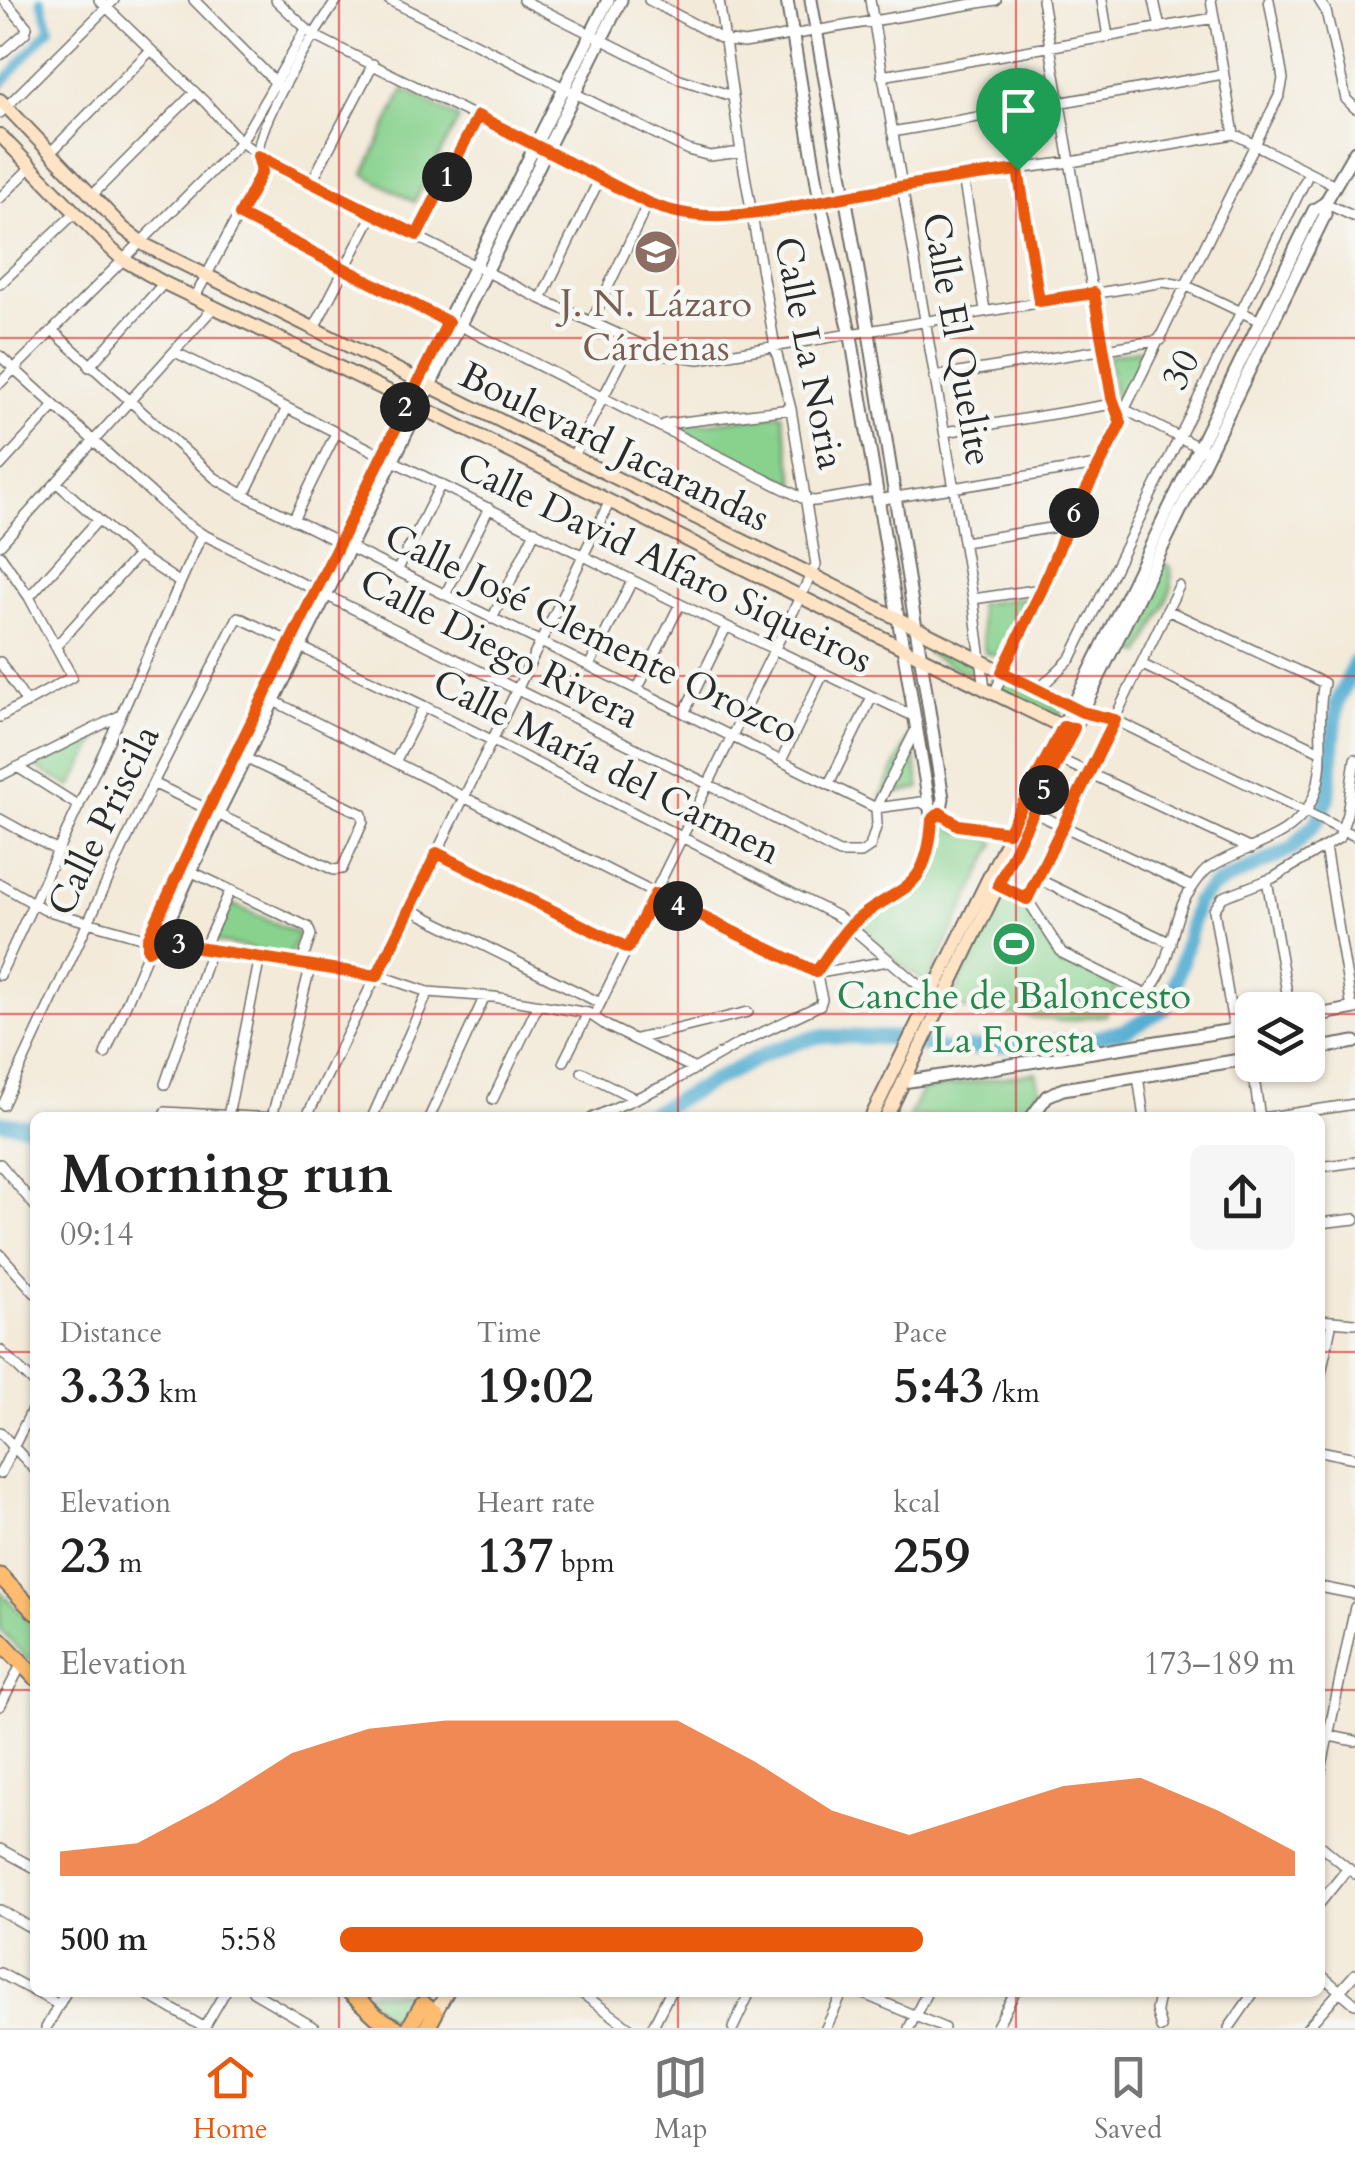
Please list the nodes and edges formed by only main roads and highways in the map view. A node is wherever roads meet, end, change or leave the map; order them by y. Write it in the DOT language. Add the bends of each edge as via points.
graph roads {
  1 [pos="2,107"];
  2 [pos="0,135"];
  3 [pos="1068,728"];
  4 [pos="925,1022"];
  5 [pos="907,1059"];
  6 [pos="874,1112"];
  7 [pos="889,1112"];
  8 [pos="0,1576"];
  9 [pos="30,1607"];
  10 [pos="0,1640"];
  11 [pos="30,1671"];
  12 [pos="355,1997"];
  13 [pos="427,2000"];
  14 [pos="397,2028"];
  15 [pos="410,2028"];
  16 [pos="427,2028"];
  1 -- 3 [label="main road, Boulevard Jacarandas" via="138,242 1077,710"];
  2 -- 3 [label="main road, Boulevard Jacarandas" via="122,259 164,284"];
  3 -- 4 [label="main road" via="1059,760"];
  3 -- 4 [label="main road" via="1008,832"];
  4 -- 5 [label="main road"];
  5 -- 6 [label="main road"];
  5 -- 7 [label="main road"];
  8 -- 9 [label="main road"];
  10 -- 11 [label="main road"];
  12 -- 14 [label="main road"];
  13 -- 15 [label="main road"];
  13 -- 16 [label="main road"];
}
